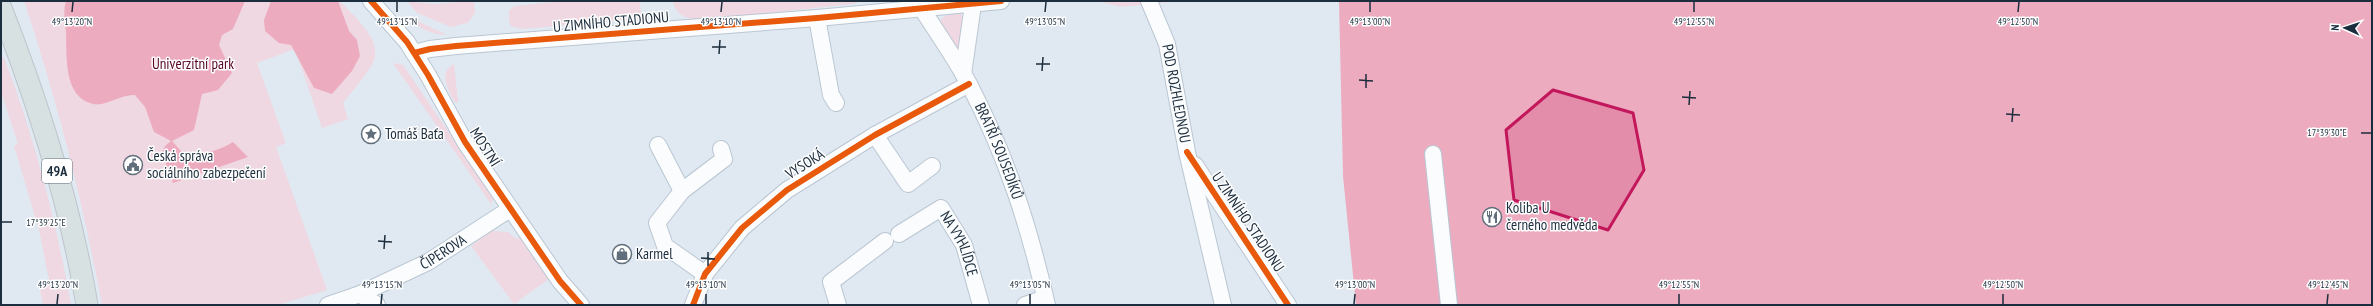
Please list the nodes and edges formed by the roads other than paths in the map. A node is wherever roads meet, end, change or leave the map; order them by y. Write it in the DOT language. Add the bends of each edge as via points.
graph roads {
  1 [pos="371,1"];
  2 [pos="1001,1"];
  3 [pos="1149,1"];
  4 [pos="973,5"];
  5 [pos="1,8"];
  6 [pos="922,9"];
  7 [pos="817,18"];
  8 [pos="414,54"];
  9 [pos="966,79"];
  10 [pos="836,103"];
  11 [pos="875,135"];
  12 [pos="658,145"];
  13 [pos="721,149"];
  14 [pos="1187,152"];
  15 [pos="1433,154"];
  16 [pos="932,166"];
  17 [pos="682,191"];
  18 [pos="510,209"];
  19 [pos="705,274"];
  20 [pos="360,294"];
  21 [pos="1046,302"];
  22 [pos="87,305"];
  23 [pos="328,305"];
  24 [pos="377,305"];
  25 [pos="581,305"];
  26 [pos="693,305"];
  27 [pos="838,305"];
  28 [pos="981,305"];
  29 [pos="1024,305"];
  30 [pos="1223,305"];
  31 [pos="1288,305"];
  32 [pos="1449,305"];
  1 -- 8 [label="street, MOSTNÍ"];
  2 -- 4 [label="street, U ZIMNÍHO STADIONU"];
  3 -- 14 [label="street, POD ROZHLEDNOU" via="1167,44"];
  4 -- 6 [label="street, U ZIMNÍHO STADIONU"];
  4 -- 9 [label="street"];
  5 -- 22 [label="main road, 49A" via="37,102 54,160 70,220"];
  6 -- 7 [label="street, U ZIMNÍHO STADIONU"];
  6 -- 9 [label="street, BRATŘÍ SOUSEDÍKŮ"];
  7 -- 8 [label="street, U ZIMNÍHO STADIONU" via="456,46"];
  7 -- 10 [label="street" via="831,95"];
  8 -- 18 [label="street, MOSTNÍ" via="465,142"];
  9 -- 11 [label="street, VYSOKÁ"];
  9 -- 21 [label="street, BRATŘÍ SOUSEDÍKŮ" via="988,122 1020,201"];
  11 -- 16 [label="street" via="908,184"];
  11 -- 19 [label="street, VYSOKÁ" via="787,190 742,228"];
  12 -- 17 [label="street"];
  13 -- 17 [label="street" via="724,159"];
  14 -- 30 [label="street, POD ROZHLEDNOU"];
  14 -- 31 [label="street, U ZIMNÍHO STADIONU"];
  15 -- 32 [label="street"];
  17 -- 19 [label="street" via="657,223 665,246"];
  18 -- 20 [label="street, ČIPEROVA" via="428,262"];
  18 -- 25 [label="street, MOSTNÍ" via="560,281"];
  19 -- 26 [label="street, VYSOKÁ"];
  20 -- 23 [label="street, ČIPEROVA"];
  20 -- 24 [label="street"];
  21 -- 29 [label="street"];
  27 -- 28 [label="street, NA VYHLÍDCE" via="831,282 892,238 941,208 964,245"];
}
